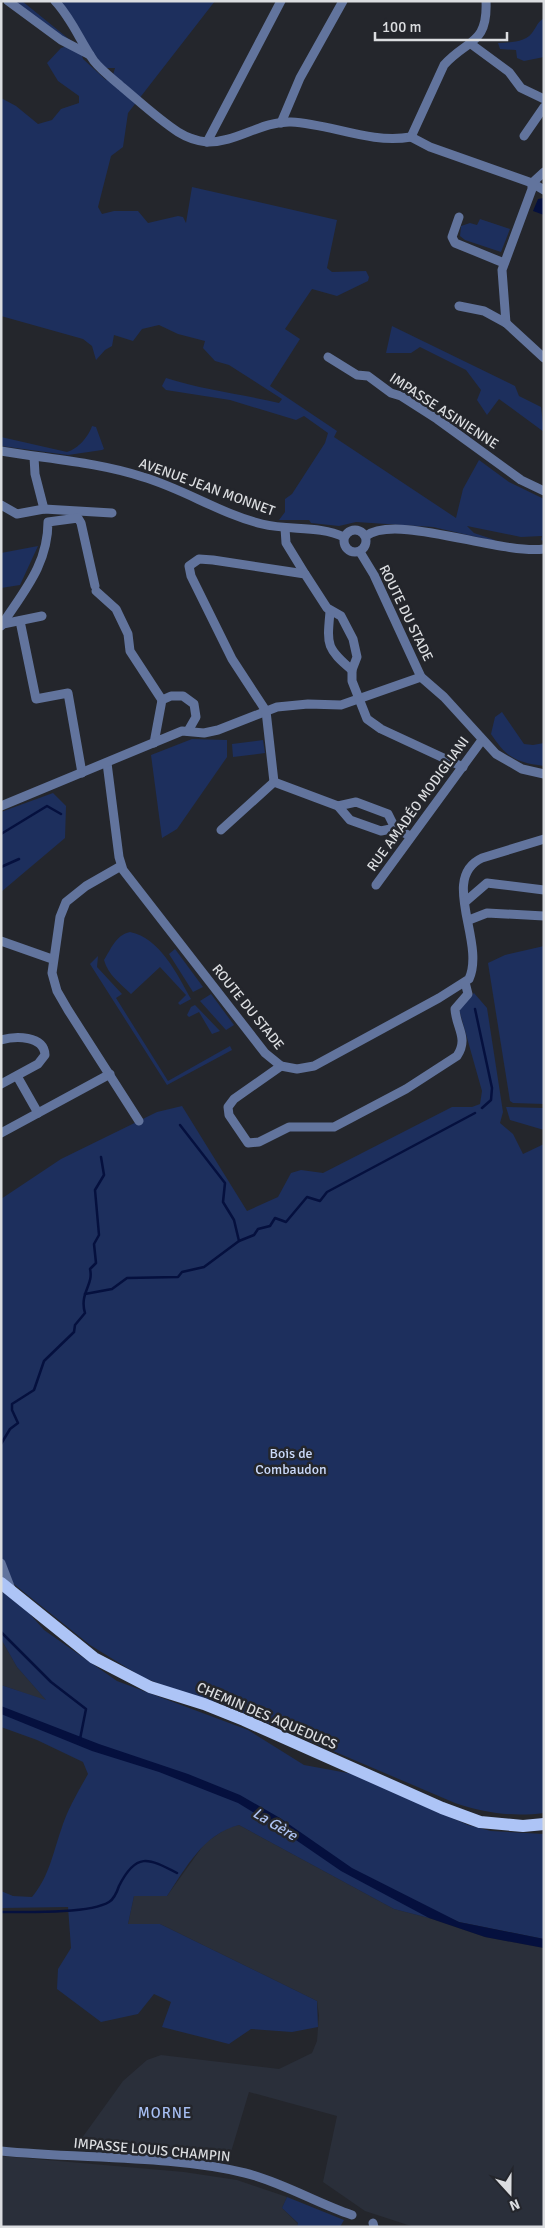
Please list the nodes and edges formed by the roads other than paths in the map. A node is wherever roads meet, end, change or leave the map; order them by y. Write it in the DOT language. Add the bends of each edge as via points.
graph roads {
  1 [pos="8,1"];
  2 [pos="54,1"];
  3 [pos="281,1"];
  4 [pos="343,1"];
  5 [pos="486,1"];
  6 [pos="471,44"];
  7 [pos="90,55"];
  8 [pos="544,99"];
  9 [pos="544,106"];
  10 [pos="281,123"];
  11 [pos="524,136"];
  12 [pos="411,138"];
  13 [pos="207,142"];
  14 [pos="544,172"];
  15 [pos="532,183"];
  16 [pos="544,190"];
  17 [pos="459,217"];
  18 [pos="504,263"];
  19 [pos="459,306"];
  20 [pos="506,323"];
  21 [pos="328,357"];
  22 [pos="544,358"];
  23 [pos="1,451"];
  24 [pos="34,457"];
  25 [pos="544,491"];
  26 [pos="1,505"];
  27 [pos="44,509"];
  28 [pos="112,513"];
  29 [pos="284,528"];
  30 [pos="344,536"];
  31 [pos="366,536"];
  32 [pos="544,549"];
  33 [pos="360,552"];
  34 [pos="305,574"];
  35 [pos="330,612"];
  36 [pos="42,616"];
  37 [pos="20,621"];
  38 [pos="2,625"];
  39 [pos="352,670"];
  40 [pos="421,677"];
  41 [pos="162,700"];
  42 [pos="358,700"];
  43 [pos="266,711"];
  44 [pos="188,730"];
  45 [pos="482,740"];
  46 [pos="154,743"];
  47 [pos="107,763"];
  48 [pos="463,767"];
  49 [pos="82,773"];
  50 [pos="544,774"];
  51 [pos="274,782"];
  52 [pos="1,806"];
  53 [pos="338,806"];
  54 [pos="396,828"];
  55 [pos="221,830"];
  56 [pos="410,836"];
  57 [pos="544,839"];
  58 [pos="121,866"];
  59 [pos="376,885"];
  60 [pos="544,890"];
  61 [pos="465,902"];
  62 [pos="544,916"];
  63 [pos="469,920"];
  64 [pos="1,941"];
  65 [pos="52,959"];
  66 [pos="465,982"];
  67 [pos="1,1040"];
  68 [pos="280,1066"];
  69 [pos="110,1074"];
  70 [pos="16,1076"];
  71 [pos="1,1084"];
  72 [pos="38,1112"];
  73 [pos="139,1120"];
  74 [pos="1,1133"];
  75 [pos="1,1563"];
  76 [pos="6,1586"];
  77 [pos="544,1824"];
  78 [pos="1,2152"];
  79 [pos="352,2214"];
  1 -- 7 [label="street" via="62,40"];
  2 -- 7 [label="street" via="72,21"];
  3 -- 13 [label="street"];
  4 -- 10 [label="street" via="300,78"];
  5 -- 6 [label="street" via="483,28"];
  6 -- 8 [label="street" via="509,72 528,93"];
  6 -- 12 [label="street" via="453,56 440,72"];
  7 -- 13 [label="street" via="100,68 170,126 188,137"];
  9 -- 11 [label="street"];
  10 -- 12 [label="street" via="300,123 362,137"];
  10 -- 13 [label="street"];
  12 -- 15 [label="street"];
  14 -- 15 [label="street"];
  15 -- 16 [label="street"];
  15 -- 18 [label="street"];
  17 -- 18 [label="street" via="452,237 455,243"];
  18 -- 20 [label="street"];
  19 -- 20 [label="street" via="484,311"];
  20 -- 22 [label="street"];
  21 -- 25 [label="street, IMPASSE ASINIENNE" via="401,396 521,480"];
  23 -- 24 [label="street, AVENUE JEAN MONNET"];
  24 -- 27 [label="street"];
  24 -- 29 [label="street, AVENUE JEAN MONNET" via="128,472 227,512"];
  26 -- 27 [label="street" via="16,514"];
  27 -- 28 [label="street"];
  29 -- 30 [label="street, AVENUE JEAN MONNET" via="319,529"];
  29 -- 34 [label="street" via="286,543"];
  30 -- 31 [label="street" via="355,529"];
  30 -- 33 [label="street" via="347,549"];
  31 -- 32 [label="street" via="377,530 401,530 504,547"];
  31 -- 33 [label="street" via="365,548"];
  33 -- 40 [label="street, ROUTE DU STADE"];
  34 -- 35 [label="street"];
  34 -- 43 [label="street" via="199,559 189,566 219,635"];
  35 -- 39 [label="street" via="328,638 333,654"];
  35 -- 39 [label="street" via="340,616 353,640 357,657"];
  36 -- 37 [label="street"];
  37 -- 38 [label="street"];
  37 -- 49 [label="street" via="36,698 68,693"];
  38 -- 41 [label="street" via="41,565 48,522 78,518 96,589 116,609 128,634 130,651"];
  39 -- 42 [label="street"];
  40 -- 42 [label="street"];
  40 -- 45 [label="street, ROUTE DU STADE" via="444,696"];
  41 -- 44 [label="street" via="183,696 194,704 196,717"];
  41 -- 46 [label="street"];
  42 -- 43 [label="street" via="341,706 293,705"];
  42 -- 48 [label="street" via="370,723"];
  43 -- 44 [label="street" via="218,730 204,733"];
  43 -- 51 [label="street"];
  44 -- 46 [label="street"];
  45 -- 48 [label="street, RUE AMADÉO MODIGLIANI"];
  45 -- 50 [label="street, ROUTE DU STADE" via="513,765"];
  46 -- 47 [label="street"];
  47 -- 49 [label="street"];
  47 -- 58 [label="street"];
  48 -- 56 [label="street, RUE AMADÉO MODIGLIANI"];
  49 -- 52 [label="street"];
  51 -- 53 [label="street"];
  51 -- 55 [label="street"];
  53 -- 54 [label="street" via="350,820 381,831"];
  53 -- 54 [label="street" via="356,802 388,814"];
  54 -- 56 [label="street"];
  56 -- 59 [label="street, RUE AMADÉO MODIGLIANI"];
  57 -- 61 [label="street" via="473,863 463,877"];
  58 -- 65 [label="street" via="66,902"];
  58 -- 68 [label="street, ROUTE DU STADE" via="230,1009 265,1053"];
  60 -- 61 [label="street" via="487,883"];
  61 -- 63 [label="street"];
  62 -- 63 [label="street" via="487,913"];
  63 -- 66 [label="street" via="474,958 472,971"];
  64 -- 65 [label="street"];
  65 -- 69 [label="street" via="57,991"];
  66 -- 68 [label="street, ROUTE DU STADE" via="314,1066 297,1069"];
  66 -- 68 [label="street" via="468,994 455,1010 463,1037 457,1056 406,1089 334,1127 289,1127 259,1142 248,1143 229,1115 228,1107 234,1099"];
  67 -- 70 [label="street" via="25,1037 45,1050 43,1060"];
  69 -- 72 [label="street"];
  69 -- 73 [label="street"];
  70 -- 71 [label="street"];
  70 -- 72 [label="street"];
  72 -- 74 [label="street"];
  75 -- 76 [label="street"];
  76 -- 77 [label="main road, CHEMIN DES AQUEDUCS" via="94,1658 150,1687 212,1708 480,1822 522,1826"];
  78 -- 79 [label="street, IMPASSE LOUIS CHAMPIN" via="168,2162 237,2171"];
}
